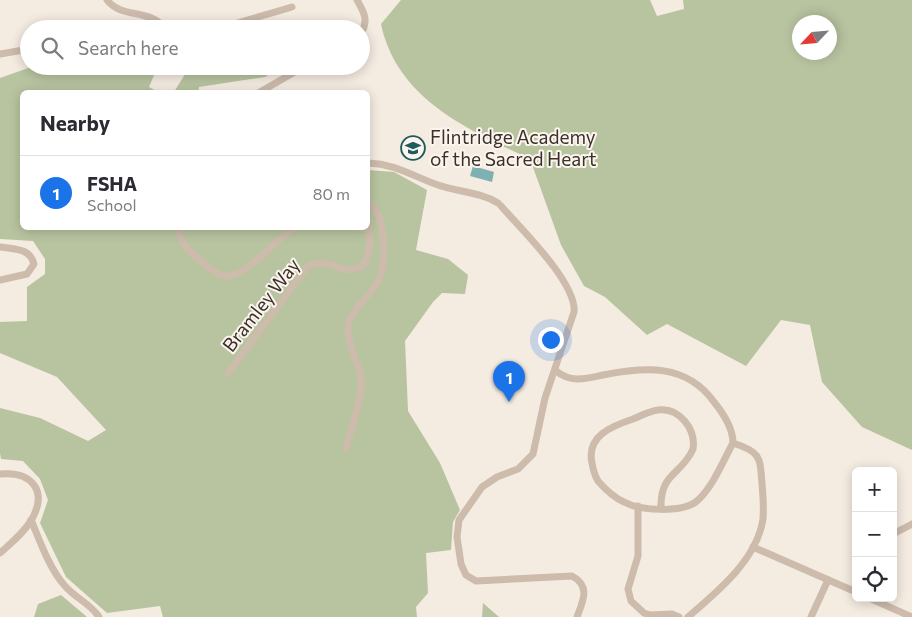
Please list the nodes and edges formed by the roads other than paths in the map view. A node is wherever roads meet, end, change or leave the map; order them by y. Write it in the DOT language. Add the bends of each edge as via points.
graph roads {
  1 [pos="107,0"];
  2 [pos="357,0"];
  3 [pos="292,7"];
  4 [pos="158,20"];
  5 [pos="248,20"];
  6 [pos="366,20"];
  7 [pos="20,51"];
  8 [pos="0,54"];
  9 [pos="290,75"];
  10 [pos="264,90"];
  11 [pos="370,163"];
  12 [pos="370,204"];
  13 [pos="179,230"];
  14 [pos="291,230"];
  15 [pos="369,230"];
  16 [pos="0,247"];
  17 [pos="0,280"];
  18 [pos="556,371"];
  19 [pos="228,373"];
  20 [pos="734,443"];
  21 [pos="346,448"];
  22 [pos="0,474"];
  23 [pos="638,506"];
  24 [pos="661,508"];
  25 [pos="31,520"];
  26 [pos="912,524"];
  27 [pos="897,532"];
  28 [pos="753,547"];
  29 [pos="0,553"];
  30 [pos="828,580"];
  31 [pos="852,590"];
  32 [pos="878,602"];
  33 [pos="99,617"];
  34 [pos="577,617"];
  35 [pos="679,617"];
  36 [pos="688,617"];
  37 [pos="811,617"];
  38 [pos="912,617"];
  1 -- 4 [label="street" via="122,10"];
  2 -- 6 [label="street"];
  3 -- 5 [label="street"];
  7 -- 8 [label="street"];
  9 -- 10 [label="street"];
  11 -- 18 [label="street" via="392,166 500,204 565,281 574,300 572,323"];
  12 -- 21 [label="street" via="381,224 381,273 377,284 350,322 348,337 362,384"];
  13 -- 14 [label="street" via="188,250 214,272 226,276 247,268"];
  15 -- 19 [label="street, Bramley Way" via="370,248 365,263 352,270 326,262 308,266"];
  16 -- 17 [label="street" via="27,252 34,264 27,274"];
  18 -- 20 [label="street" via="573,380 641,370 673,371 711,397 728,425"];
  18 -- 34 [label="street" via="541,414 533,454 518,470 482,487 461,515 457,537 462,569 476,581 568,575 577,578 585,595"];
  20 -- 24 [label="street" via="700,498 681,509"];
  20 -- 28 [label="street" via="753,451 761,464 763,518"];
  22 -- 25 [label="street" via="18,474 35,485 37,502"];
  23 -- 24 [label="street"];
  23 -- 24 [label="street" via="616,498 597,480 591,459 592,448 596,439 610,428 651,411 665,410 685,422 692,432 694,444 691,454 666,482"];
  23 -- 35 [label="street" via="638,556 628,589 631,601 650,615 672,614"];
  25 -- 29 [label="street"];
  25 -- 33 [label="street" via="65,586 94,609"];
  26 -- 27 [label="street"];
  28 -- 30 [label="street"];
  28 -- 36 [label="street" via="735,572"];
  30 -- 31 [label="street"];
  30 -- 37 [label="street"];
  32 -- 38 [label="street"];
}
